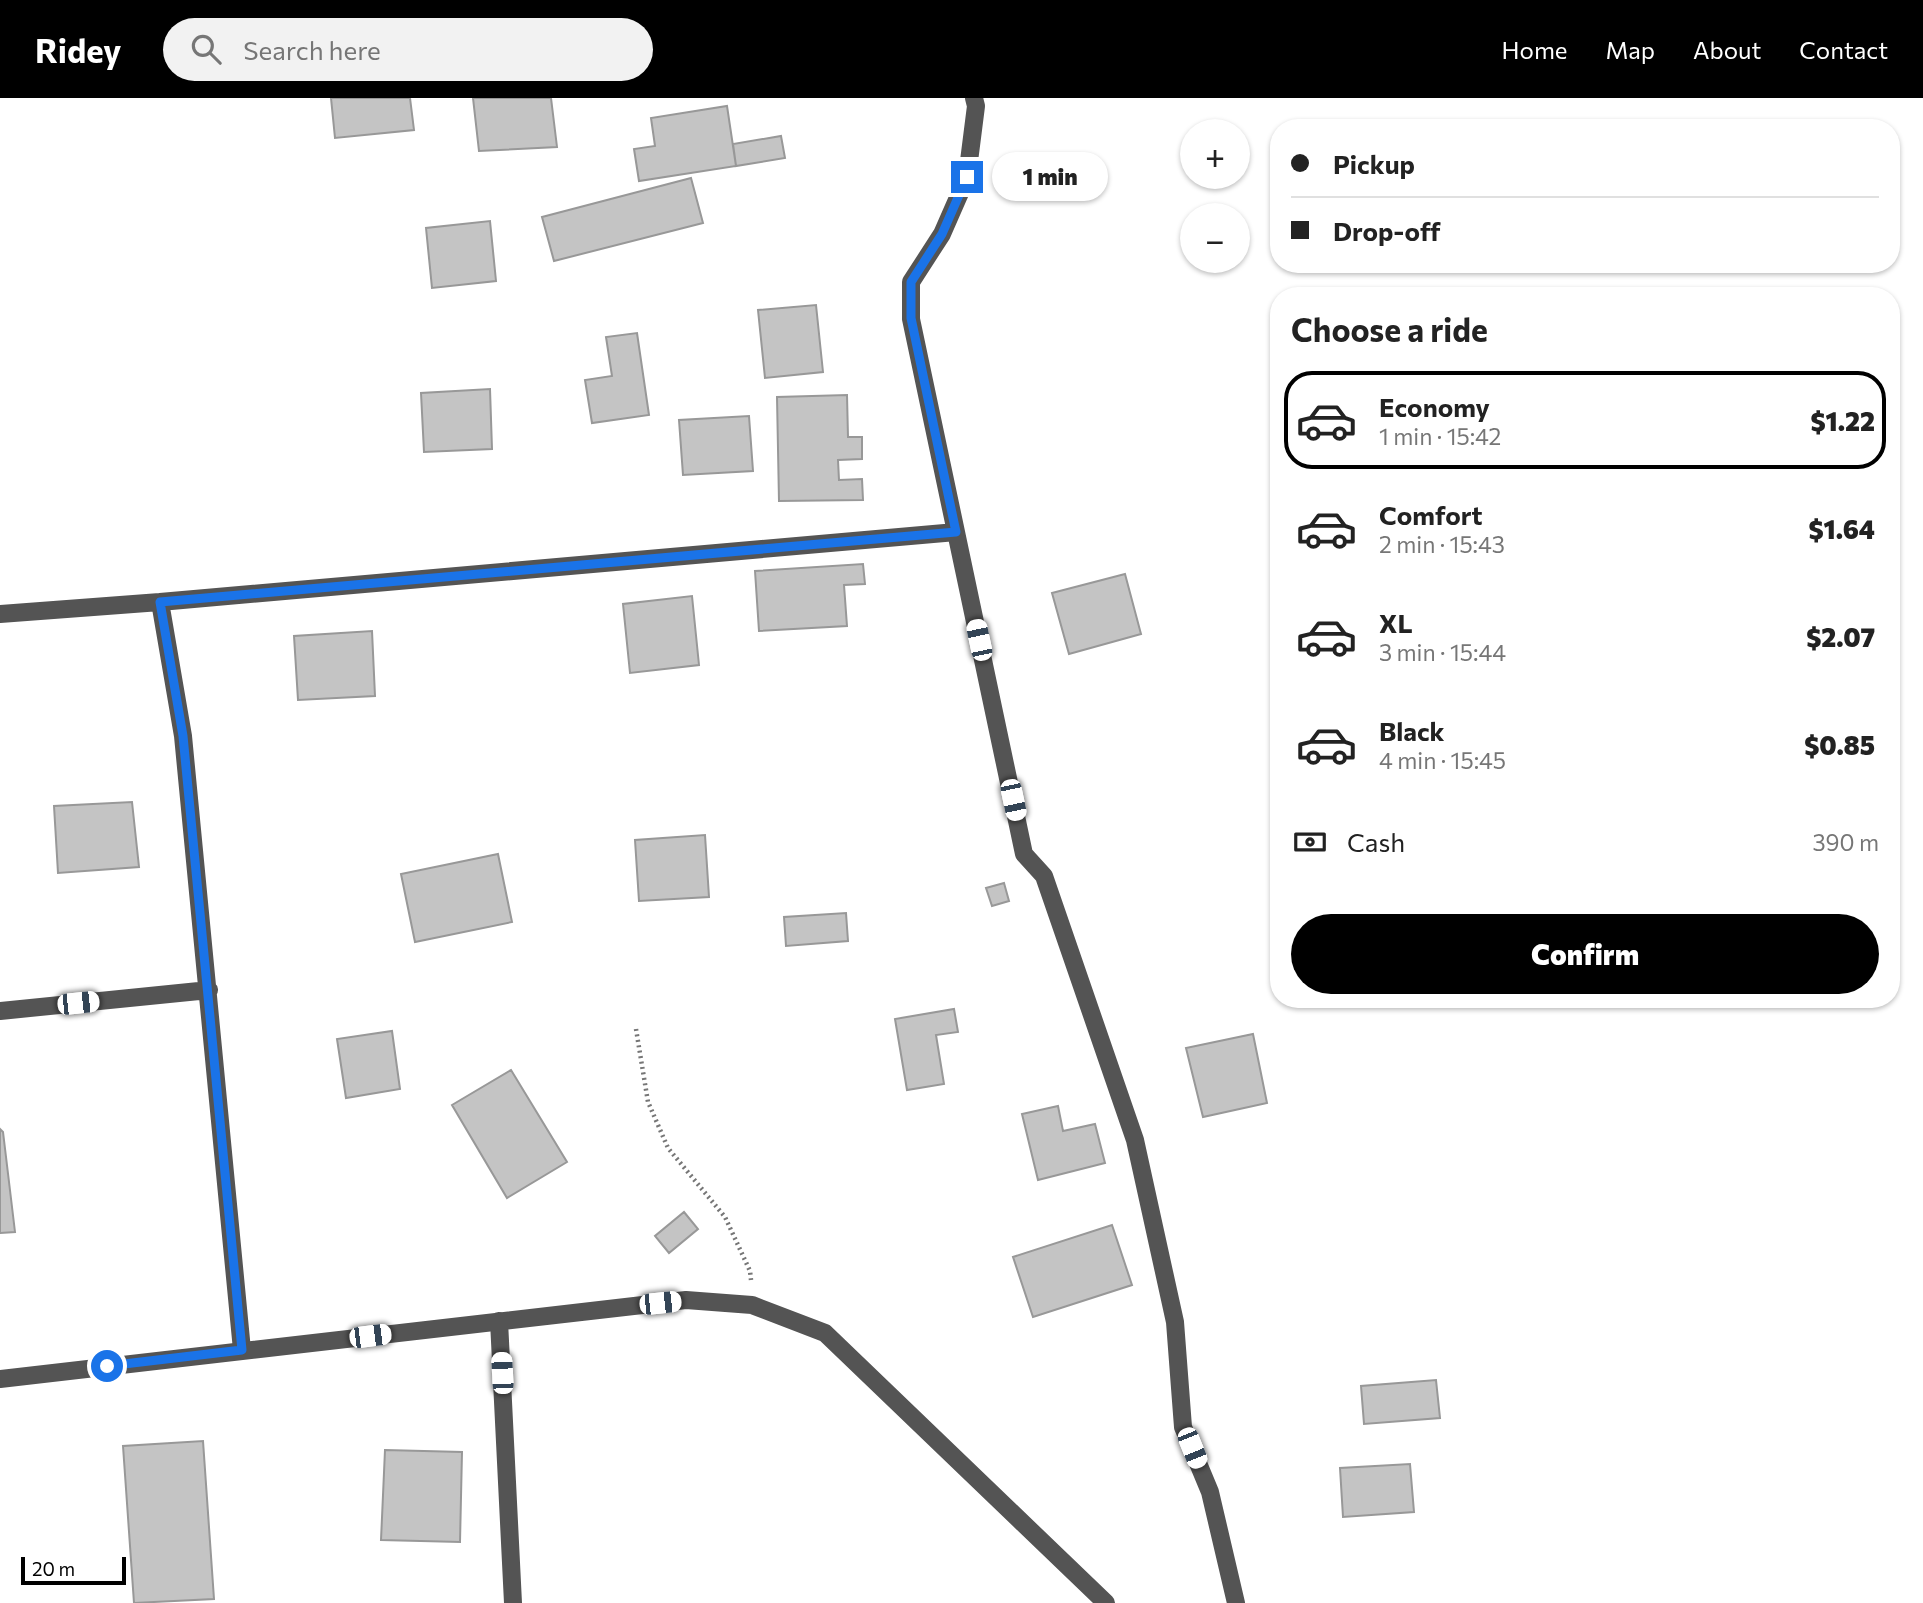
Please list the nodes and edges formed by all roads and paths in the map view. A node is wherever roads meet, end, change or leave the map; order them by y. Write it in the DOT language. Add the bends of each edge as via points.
graph roads {
  1 [pos="974,98"];
  2 [pos="956,532"];
  3 [pos="160,602"];
  4 [pos="0,614"];
  5 [pos="209,990"];
  6 [pos="0,1011"];
  7 [pos="636,1029"];
  8 [pos="752,1305"];
  9 [pos="499,1321"];
  10 [pos="242,1350"];
  11 [pos="0,1379"];
  12 [pos="513,1603"];
  13 [pos="1106,1603"];
  14 [pos="1236,1603"];
  1 -- 2 [label="street" via="967,177 942,234 911,282 911,318"];
  2 -- 3 [label="street"];
  2 -- 14 [label="street" via="1024,854 1044,876 1135,1140 1175,1322 1183,1427 1210,1492"];
  3 -- 4 [label="street"];
  3 -- 5 [label="street" via="183,736"];
  5 -- 6 [label="street"];
  5 -- 10 [label="street"];
  7 -- 8 [label="path" via="648,1102 668,1148 725,1217 750,1271"];
  8 -- 9 [label="street" via="687,1300"];
  8 -- 13 [label="street" via="825,1333"];
  9 -- 10 [label="street"];
  9 -- 12 [label="street"];
  10 -- 11 [label="street"];
}
